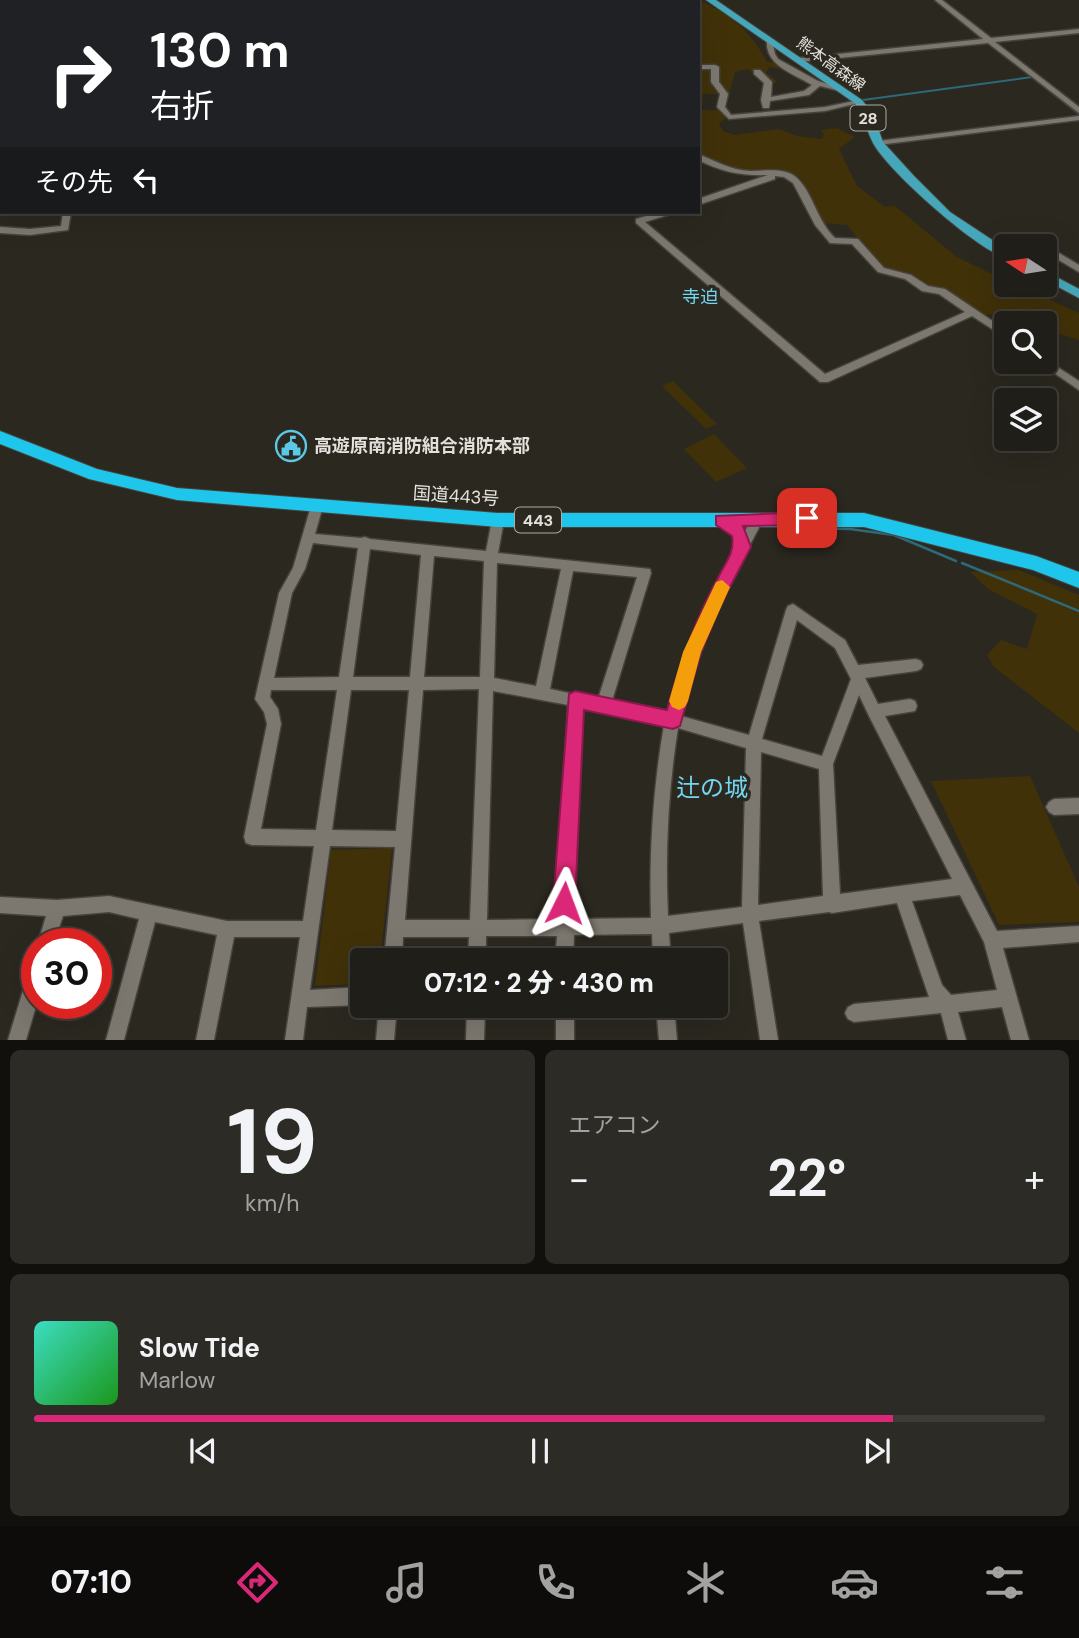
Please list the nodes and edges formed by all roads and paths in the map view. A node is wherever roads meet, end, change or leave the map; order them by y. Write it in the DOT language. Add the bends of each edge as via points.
graph roads {
  1 [pos="938,0"];
  2 [pos="713,1"];
  3 [pos="1079,31"];
  4 [pos="769,40"];
  5 [pos="989,40"];
  6 [pos="799,60"];
  7 [pos="700,66"];
  8 [pos="757,72"];
  9 [pos="818,84"];
  10 [pos="840,89"];
  11 [pos="804,93"];
  12 [pos="765,100"];
  13 [pos="859,102"];
  14 [pos="823,109"];
  15 [pos="1079,111"];
  16 [pos="768,113"];
  17 [pos="1079,118"];
  18 [pos="878,143"];
  19 [pos="700,157"];
  20 [pos="782,174"];
  21 [pos="700,201"];
  22 [pos="67,214"];
  23 [pos="662,214"];
  24 [pos="0,230"];
  25 [pos="994,246"];
  26 [pos="1057,255"];
  27 [pos="1079,269"];
  28 [pos="1057,282"];
  29 [pos="1079,294"];
  30 [pos="973,312"];
  31 [pos="994,327"];
  32 [pos="1057,370"];
  33 [pos="1079,386"];
  34 [pos="0,436"];
  35 [pos="317,506"];
  36 [pos="498,520"];
  37 [pos="757,520"];
  38 [pos="722,521"];
  39 [pos="308,538"];
  40 [pos="365,542"];
  41 [pos="743,547"];
  42 [pos="428,550"];
  43 [pos="491,556"];
  44 [pos="568,564"];
  45 [pos="1079,580"];
  46 [pos="916,665"];
  47 [pos="856,675"];
  48 [pos="416,682"];
  49 [pos="487,683"];
  50 [pos="266,684"];
  51 [pos="345,684"];
  52 [pos="542,692"];
  53 [pos="575,700"];
  54 [pos="603,706"];
  55 [pos="910,706"];
  56 [pos="874,711"];
  57 [pos="673,720"];
  58 [pos="754,742"];
  59 [pos="826,764"];
  60 [pos="1079,806"];
  61 [pos="1054,807"];
  62 [pos="324,838"];
  63 [pos="401,839"];
  64 [pos="964,886"];
  65 [pos="902,895"];
  66 [pos="0,905"];
  67 [pos="832,905"];
  68 [pos="57,908"];
  69 [pos="750,914"];
  70 [pos="148,915"];
  71 [pos="659,926"];
  72 [pos="478,927"];
  73 [pos="51,928"];
  74 [pos="563,928"];
  75 [pos="227,929"];
  76 [pos="310,929"];
  77 [pos="396,929"];
  78 [pos="1079,934"];
  79 [pos="992,940"];
  80 [pos="394,948"];
  81 [pos="477,948"];
  82 [pos="564,948"];
  83 [pos="661,948"];
  84 [pos="350,997"];
  85 [pos="1008,998"];
  86 [pos="300,999"];
  87 [pos="947,1004"];
  88 [pos="854,1013"];
  89 [pos="387,1018"];
  90 [pos="476,1018"];
  91 [pos="565,1018"];
  92 [pos="667,1018"];
  93 [pos="23,1019"];
  94 [pos="17,1040"];
  95 [pos="115,1040"];
  96 [pos="205,1040"];
  97 [pos="295,1040"];
  98 [pos="385,1040"];
  99 [pos="475,1040"];
  100 [pos="565,1040"];
  101 [pos="668,1040"];
  102 [pos="769,1040"];
  103 [pos="957,1040"];
  104 [pos="1020,1040"];
  1 -- 5 [label="street"];
  2 -- 4 [label="main road, 熊本高森線 / 28"];
  3 -- 5 [label="street"];
  4 -- 6 [label="main road, 熊本高森線 / 28"];
  4 -- 9 [label="street" via="775,60"];
  5 -- 6 [label="street"];
  5 -- 15 [label="street"];
  6 -- 10 [label="main road, 熊本高森線 / 28"];
  7 -- 16 [label="street" via="715,67 725,115 737,118"];
  8 -- 12 [label="street" via="768,82"];
  9 -- 10 [label="street"];
  9 -- 11 [label="street"];
  10 -- 13 [label="main road, 熊本高森線 / 28"];
  11 -- 12 [label="street"];
  11 -- 14 [label="street"];
  12 -- 16 [label="street"];
  13 -- 14 [label="street"];
  13 -- 18 [label="main road, 熊本高森線 / 28"];
  14 -- 16 [label="street"];
  17 -- 18 [label="street"];
  18 -- 25 [label="main road, 熊本高森線 / 28" via="946,214"];
  19 -- 20 [label="street" via="736,172"];
  20 -- 21 [label="street"];
  20 -- 30 [label="street" via="799,184 814,221 833,241 855,241 881,270 908,277 925,289 942,291"];
  22 -- 24 [label="street" via="65,228"];
  23 -- 30 [label="street" via="639,221 824,379"];
  26 -- 27 [label="street"];
  28 -- 29 [label="main road"];
  30 -- 31 [label="street"];
  32 -- 33 [label="street"];
  34 -- 35 [label="highway, 国道443号 / 443" via="52,460 128,484 177,494"];
  35 -- 36 [label="highway, 国道443号 / 443"];
  35 -- 39 [label="street"];
  36 -- 38 [label="highway, 国道443号 / 443"];
  36 -- 43 [label="street"];
  37 -- 38 [label="highway, 国道443号 / 443"];
  37 -- 41 [label="street"];
  37 -- 45 [label="highway, 国道443号 / 443" via="864,520 1036,563"];
  38 -- 41 [label="street" via="740,533"];
  39 -- 40 [label="street"];
  39 -- 50 [label="street" via="286,593"];
  40 -- 42 [label="street"];
  40 -- 51 [label="street"];
  41 -- 57 [label="street" via="692,652"];
  42 -- 43 [label="street"];
  42 -- 48 [label="street"];
  43 -- 44 [label="street"];
  43 -- 49 [label="street"];
  44 -- 52 [label="street"];
  44 -- 54 [label="street" via="645,573"];
  46 -- 47 [label="street"];
  47 -- 56 [label="street"];
  47 -- 58 [label="street" via="840,644 793,610"];
  47 -- 59 [label="street"];
  48 -- 49 [label="street"];
  48 -- 51 [label="street"];
  48 -- 63 [label="street"];
  49 -- 52 [label="street"];
  49 -- 72 [label="street"];
  50 -- 51 [label="street"];
  50 -- 62 [label="street" via="262,703 271,709 274,724 252,836"];
  51 -- 62 [label="street"];
  52 -- 53 [label="street"];
  53 -- 54 [label="street"];
  53 -- 74 [label="street"];
  54 -- 57 [label="street"];
  55 -- 56 [label="street"];
  56 -- 64 [label="street"];
  57 -- 58 [label="street"];
  57 -- 71 [label="street" via="659,838"];
  58 -- 59 [label="street"];
  58 -- 69 [label="street"];
  59 -- 67 [label="street"];
  60 -- 61 [label="street"];
  62 -- 63 [label="street"];
  62 -- 76 [label="street"];
  63 -- 77 [label="street"];
  64 -- 65 [label="street"];
  64 -- 79 [label="street"];
  65 -- 67 [label="street"];
  65 -- 87 [label="street" via="935,990"];
  66 -- 68 [label="street"];
  67 -- 69 [label="street"];
  68 -- 70 [label="street" via="109,904"];
  68 -- 73 [label="street"];
  69 -- 71 [label="street"];
  69 -- 102 [label="street"];
  70 -- 75 [label="street"];
  70 -- 95 [label="street"];
  71 -- 74 [label="street"];
  71 -- 83 [label="street"];
  72 -- 74 [label="street"];
  72 -- 77 [label="street"];
  72 -- 81 [label="street"];
  74 -- 82 [label="street"];
  75 -- 76 [label="street"];
  75 -- 96 [label="street"];
  76 -- 86 [label="street"];
  77 -- 80 [label="street"];
  78 -- 79 [label="street"];
  79 -- 85 [label="street"];
  84 -- 86 [label="street"];
  85 -- 87 [label="street"];
  85 -- 104 [label="street"];
  86 -- 97 [label="street"];
  87 -- 88 [label="street"];
  87 -- 103 [label="street"];
  89 -- 98 [label="street"];
  90 -- 99 [label="street"];
  91 -- 100 [label="street"];
  92 -- 101 [label="street"];
  93 -- 94 [label="street"];
}
